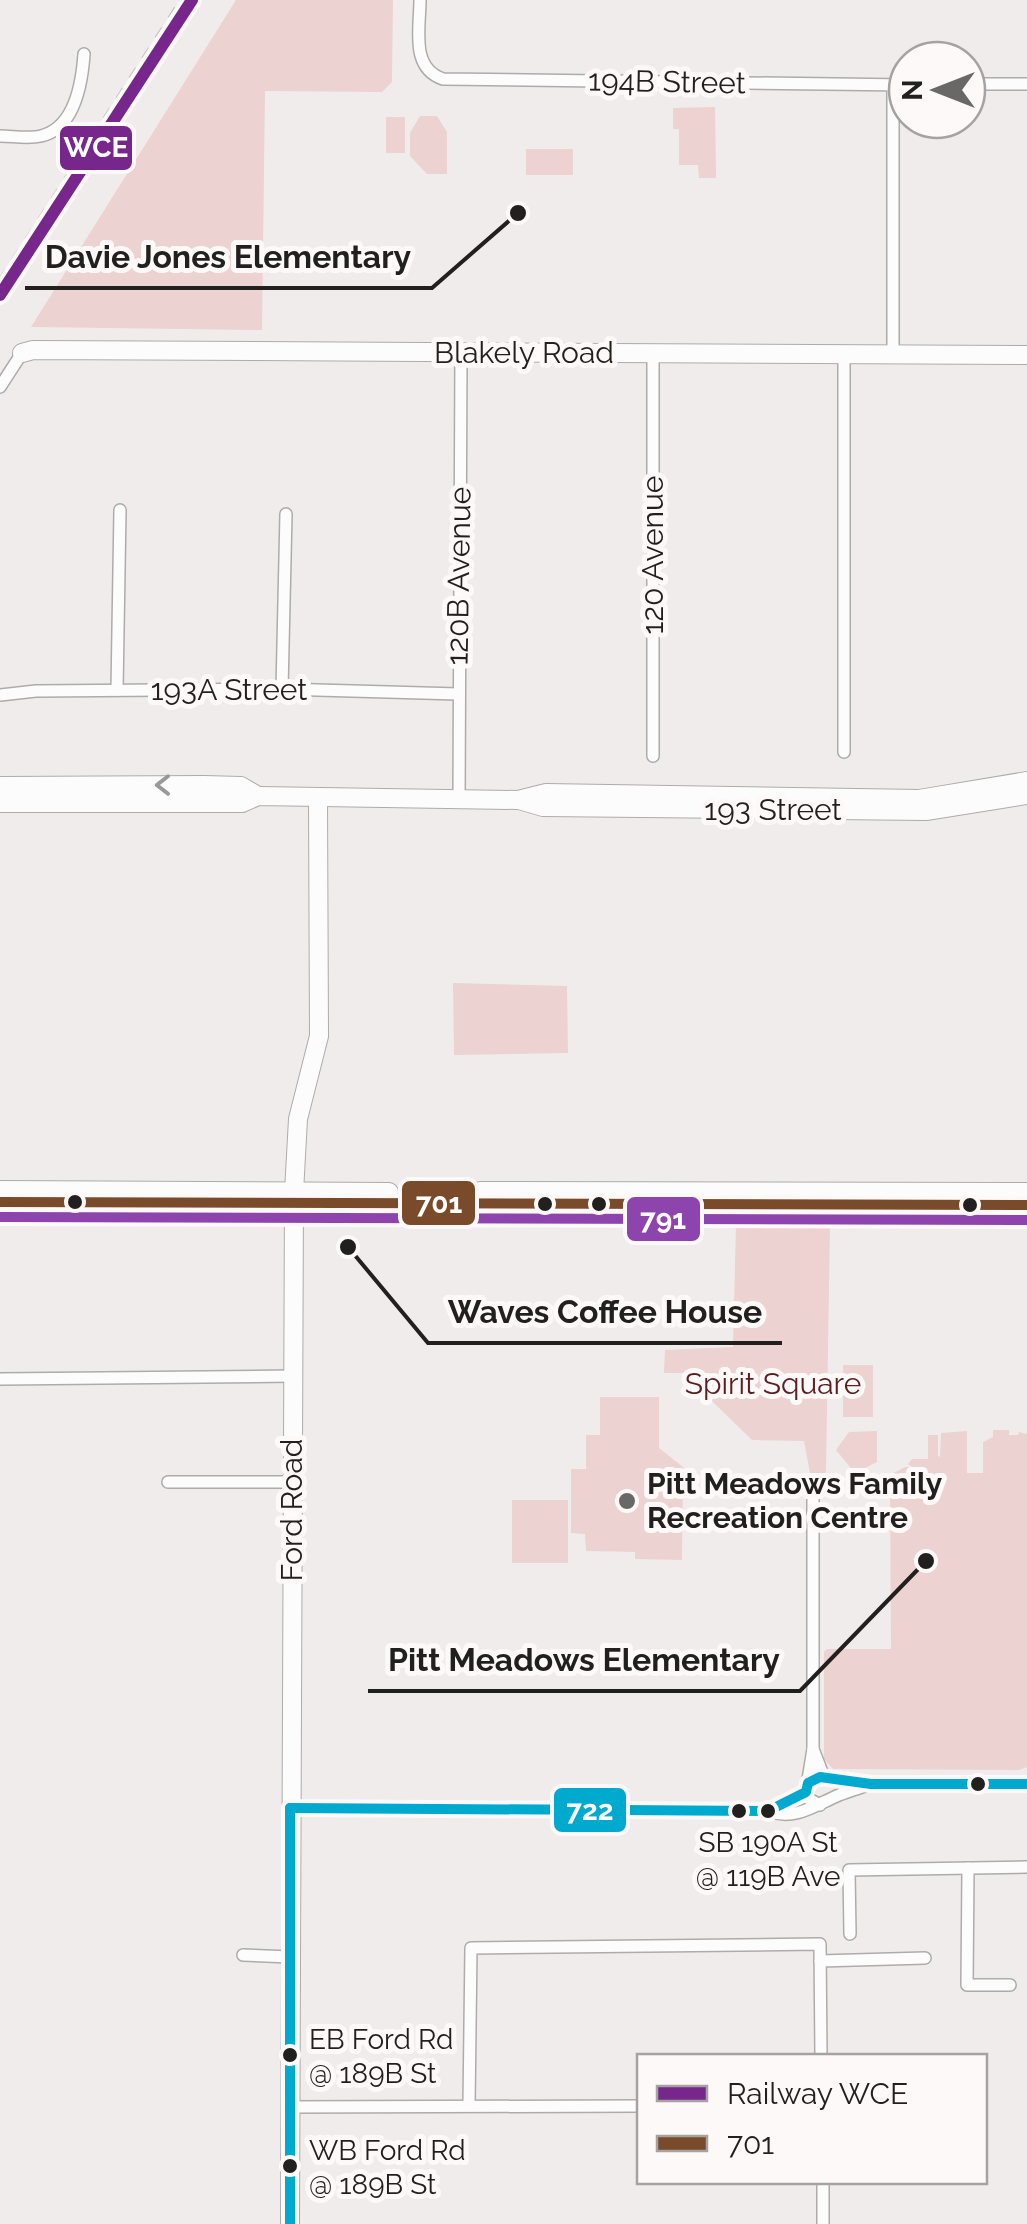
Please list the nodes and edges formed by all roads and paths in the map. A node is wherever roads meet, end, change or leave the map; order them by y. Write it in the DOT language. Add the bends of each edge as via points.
graph roads {
  1 [pos="420,0"];
  2 [pos="84,54"];
  3 [pos="987,84"];
  4 [pos="1027,84"];
  5 [pos="887,85"];
  6 [pos="0,136"];
  7 [pos="892,140"];
  8 [pos="462,352"];
  9 [pos="22,353"];
  10 [pos="654,354"];
  11 [pos="844,354"];
  12 [pos="894,354"];
  13 [pos="1027,354"];
  14 [pos="0,387"];
  15 [pos="120,510"];
  16 [pos="286,514"];
  17 [pos="282,689"];
  18 [pos="117,690"];
  19 [pos="458,694"];
  20 [pos="0,695"];
  21 [pos="844,752"];
  22 [pos="653,756"];
  23 [pos="1027,781"];
  24 [pos="0,786"];
  25 [pos="1027,795"];
  26 [pos="258,796"];
  27 [pos="318,798"];
  28 [pos="459,800"];
  29 [pos="518,800"];
  30 [pos="0,803"];
  31 [pos="0,1190"];
  32 [pos="1027,1192"];
  33 [pos="458,1197"];
  34 [pos="294,1199"];
  35 [pos="0,1202"];
  36 [pos="1027,1205"];
  37 [pos="292,1376"];
  38 [pos="0,1379"];
  39 [pos="168,1482"];
  40 [pos="292,1482"];
  41 [pos="813,1486"];
  42 [pos="813,1749"];
  43 [pos="826,1778"];
  44 [pos="870,1784"];
  45 [pos="1027,1784"];
  46 [pos="807,1787"];
  47 [pos="833,1797"];
  48 [pos="820,1805"];
  49 [pos="290,1808"];
  50 [pos="768,1811"];
  51 [pos="1027,1867"];
  52 [pos="968,1868"];
  53 [pos="850,1934"];
  54 [pos="243,1955"];
  55 [pos="290,1957"];
  56 [pos="925,1958"];
  57 [pos="820,1961"];
  58 [pos="1010,1986"];
  59 [pos="821,2054"];
  60 [pos="469,2105"];
  61 [pos="637,2106"];
  62 [pos="289,2107"];
  63 [pos="822,2184"];
  64 [pos="290,2224"];
  65 [pos="823,2224"];
  1 -- 5 [label="street, 194B Street" via="421,60 428,72 455,79"];
  2 -- 6 [label="street" via="82,89 61,124 42,136"];
  3 -- 4 [label="street"];
  7 -- 12 [label="street"];
  8 -- 9 [label="street, Blakely Road"];
  8 -- 10 [label="street, Blakely Road"];
  8 -- 19 [label="street, 120B Avenue"];
  9 -- 14 [label="street"];
  10 -- 11 [label="street, Blakely Road"];
  10 -- 22 [label="street, 120 Avenue"];
  11 -- 12 [label="street, Blakely Road"];
  11 -- 21 [label="street"];
  12 -- 13 [label="street, Blakely Road"];
  15 -- 18 [label="street"];
  16 -- 17 [label="street"];
  17 -- 18 [label="street, 193A Street"];
  17 -- 19 [label="street, 193A Street"];
  18 -- 20 [label="street, 193A Street"];
  19 -- 28 [label="street, 120B Avenue"];
  23 -- 29 [label="street, 193 Street" via="919,798 546,793"];
  26 -- 24 [label="street, 193 Street, one-way" via="241,786 204,784"];
  25 -- 29 [label="street, 193 Street" via="926,811 543,808"];
  26 -- 27 [label="street, 193 Street"];
  26 -- 30 [label="street, 193 Street" via="242,803"];
  27 -- 28 [label="street, 193 Street"];
  27 -- 34 [label="street, Ford Road" via="318,1036 298,1119"];
  28 -- 29 [label="street, 193 Street"];
  31 -- 34 [label="street"];
  32 -- 33 [label="street"];
  33 -- 34 [label="street"];
  33 -- 36 [label="street"];
  34 -- 35 [label="street"];
  34 -- 37 [label="street, Ford Road"];
  37 -- 38 [label="street"];
  37 -- 40 [label="street, Ford Road"];
  39 -- 40 [label="street"];
  40 -- 49 [label="street, Ford Road"];
  41 -- 42 [label="street"];
  42 -- 43 [label="street"];
  42 -- 46 [label="street"];
  43 -- 44 [label="street"];
  43 -- 46 [label="street"];
  43 -- 47 [label="street"];
  44 -- 45 [label="street"];
  44 -- 47 [label="street"];
  46 -- 48 [label="street" via="809,1800"];
  46 -- 50 [label="street"];
  47 -- 48 [label="street"];
  48 -- 50 [label="street" via="793,1814"];
  49 -- 50 [label="street"];
  49 -- 55 [label="street, Ford Road"];
  51 -- 52 [label="street"];
  52 -- 53 [label="street" via="849,1870"];
  52 -- 58 [label="street" via="967,1985"];
  54 -- 55 [label="street"];
  55 -- 62 [label="street, Ford Road"];
  56 -- 57 [label="street"];
  57 -- 59 [label="street"];
  57 -- 60 [label="street" via="820,1944 471,1948"];
  60 -- 61 [label="street"];
  60 -- 62 [label="street"];
  62 -- 64 [label="street, Ford Road"];
  63 -- 65 [label="street"];
}
